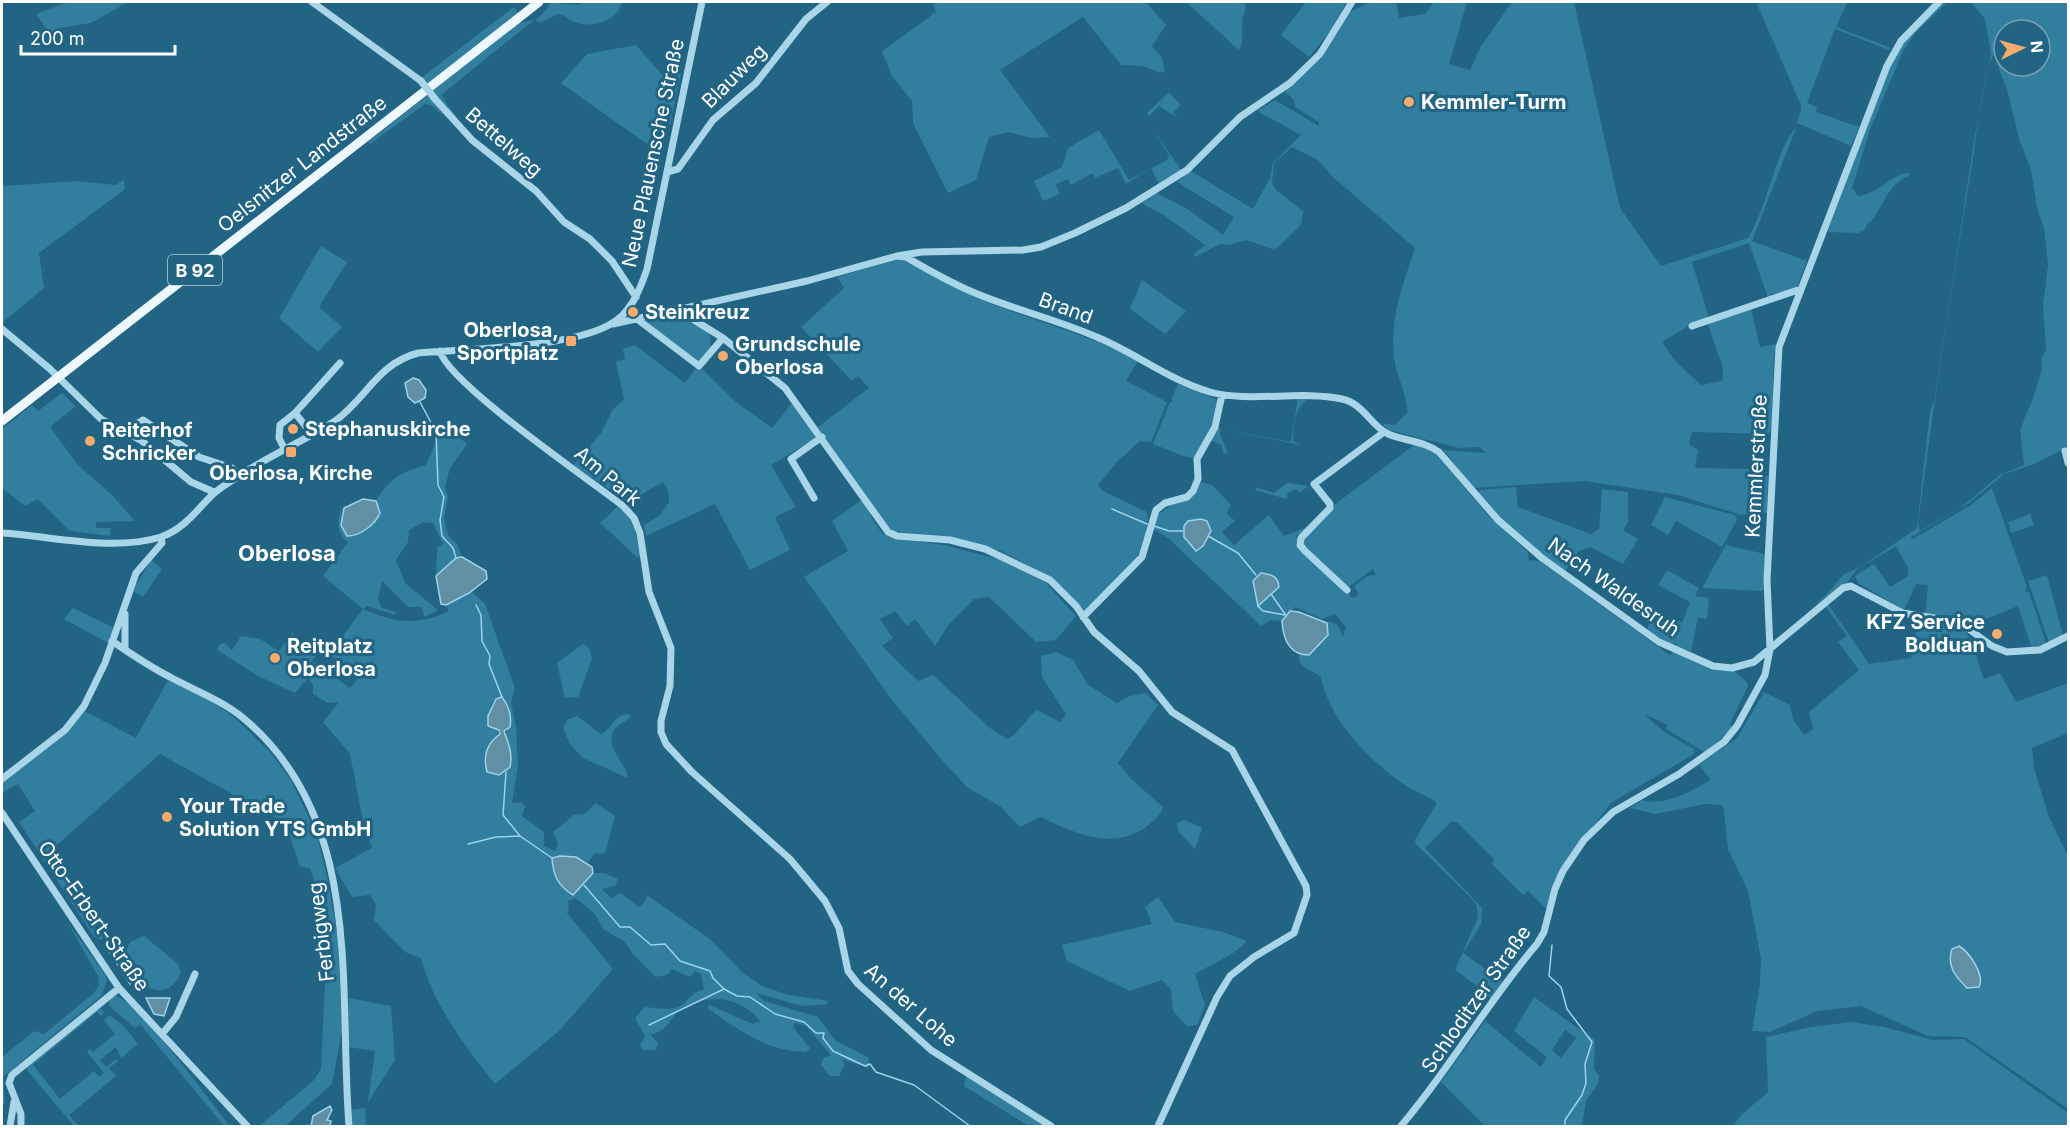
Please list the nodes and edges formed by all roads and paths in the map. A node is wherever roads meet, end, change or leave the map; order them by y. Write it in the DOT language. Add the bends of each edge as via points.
graph roads {
  1 [pos="312,2"];
  2 [pos="539,2"];
  3 [pos="702,2"];
  4 [pos="827,2"];
  5 [pos="1352,2"];
  6 [pos="1939,2"];
  7 [pos="667,172"];
  8 [pos="897,256"];
  9 [pos="1801,290"];
  10 [pos="636,297"];
  11 [pos="628,309"];
  12 [pos="678,310"];
  13 [pos="637,319"];
  14 [pos="610,325"];
  15 [pos="1692,326"];
  16 [pos="708,327"];
  17 [pos="2,329"];
  18 [pos="723,338"];
  19 [pos="713,349"];
  20 [pos="440,351"];
  21 [pos="340,363"];
  22 [pos="58,377"];
  23 [pos="1222,394"];
  24 [pos="296,413"];
  25 [pos="2,421"];
  26 [pos="125,432"];
  27 [pos="1384,432"];
  28 [pos="312,434"];
  29 [pos="822,438"];
  30 [pos="285,450"];
  31 [pos="2065,451"];
  32 [pos="2068,463"];
  33 [pos="239,476"];
  34 [pos="214,492"];
  35 [pos="814,498"];
  36 [pos="2,533"];
  37 [pos="161,537"];
  38 [pos="1347,590"];
  39 [pos="126,603"];
  40 [pos="1083,617"];
  41 [pos="2068,636"];
  42 [pos="112,641"];
  43 [pos="1770,649"];
  44 [pos="125,650"];
  45 [pos="692,772"];
  46 [pos="2,779"];
  47 [pos="2,813"];
  48 [pos="195,974"];
  49 [pos="119,988"];
  50 [pos="162,1034"];
  51 [pos="14,1099"];
  52 [pos="10,1126"];
  53 [pos="21,1126"];
  54 [pos="248,1126"];
  55 [pos="349,1126"];
  56 [pos="1051,1126"];
  57 [pos="1158,1126"];
  58 [pos="1401,1126"];
  1 -- 10 [label="street, Bettelweg, bridge" via="421,81 471,140 536,191 564,222 590,239 612,261"];
  2 -- 22 [label="main road, Oelsnitzer Landstraße / B 92"];
  3 -- 7 [label="street, Neue Plauensche Straße"];
  4 -- 7 [label="street, Blauweg" via="806,19 756,83 713,120 678,169"];
  5 -- 8 [label="street" via="1320,54 1290,83 1240,117 1187,170 1126,208 1041,247"];
  6 -- 9 [label="street, Kemmlerstraße" via="1901,41 1887,66"];
  7 -- 10 [label="street, Neue Plauensche Straße" via="647,269"];
  8 -- 12 [label="street"];
  8 -- 23 [label="street, Brand" via="906,257 976,294 1113,344 1181,382"];
  9 -- 15 [label="street"];
  9 -- 43 [label="street, Kemmlerstraße" via="1779,347 1777,366 1767,580"];
  10 -- 11 [label="street, Neue Plauensche Straße"];
  11 -- 13 [label="street"];
  11 -- 14 [label="street, Neue Plauensche Straße"];
  12 -- 13 [label="street"];
  12 -- 16 [label="street"];
  13 -- 14 [label="street"];
  13 -- 19 [label="street" via="699,366"];
  14 -- 20 [label="street, Neue Plauensche Straße" via="568,338"];
  16 -- 18 [label="street"];
  16 -- 19 [label="street"];
  17 -- 22 [label="street"];
  18 -- 19 [label="street"];
  18 -- 29 [label="street" via="785,388"];
  20 -- 28 [label="street, Neue Plauensche Straße" via="402,357 388,366 336,420"];
  20 -- 45 [label="street, Am Park" via="475,393 634,518 649,592 671,648 671,676 661,732 666,744"];
  21 -- 24 [label="street"];
  22 -- 25 [label="main road, Oelsnitzer Landstraße / B 92"];
  22 -- 26 [label="street" via="94,413"];
  23 -- 27 [label="street, Brand" via="1341,399 1357,404"];
  23 -- 40 [label="street" via="1215,427 1197,459 1198,479 1193,491 1156,510 1142,557"];
  24 -- 28 [label="street"];
  24 -- 30 [label="street" via="280,425 279,438"];
  26 -- 33 [label="street" via="143,420 199,457 232,468"];
  26 -- 34 [label="street" via="142,441 191,482"];
  27 -- 38 [label="street" via="1314,484 1330,508 1301,538 1300,545 1305,551"];
  27 -- 43 [label="street, Nach Waldesruh" via="1430,445 1498,520 1542,558 1669,648 1713,666 1732,668 1754,662"];
  28 -- 30 [label="street, Neue Plauensche Straße"];
  29 -- 35 [label="street" via="791,459"];
  29 -- 40 [label="street" via="888,532 950,540 1000,554 1050,580"];
  30 -- 33 [label="street, Neue Plauensche Straße"];
  31 -- 32 [label="street"];
  33 -- 34 [label="street, Neue Plauensche Straße"];
  34 -- 37 [label="street, Neue Plauensche Straße" via="182,526"];
  36 -- 37 [label="street" via="128,542"];
  37 -- 39 [label="street" via="162,543 136,573"];
  39 -- 42 [label="street"];
  39 -- 44 [label="street"];
  40 -- 57 [label="street" via="1094,632 1139,671 1172,712 1232,750 1306,886 1307,895 1294,933 1230,976 1217,997"];
  41 -- 43 [label="street, Nach Waldesruh" via="2040,650 2007,652 1959,622 1903,613 1851,586 1843,588"];
  42 -- 44 [label="street, Ferbigweg"];
  42 -- 46 [label="street" via="99,678 71,723"];
  43 -- 58 [label="street, Schloditzer Straße" via="1765,675 1724,742 1606,817 1573,855 1555,889 1537,944 1436,1086"];
  44 -- 55 [label="street, Ferbigweg" via="241,717 286,761 300,785 321,835 337,893 344,951"];
  45 -- 56 [label="street, An der Lohe" via="790,859 825,901 839,928 848,971 858,984 932,1050"];
  47 -- 49 [label="street, Otto-Erbert-Straße"];
  48 -- 50 [label="street" via="170,1027"];
  49 -- 50 [label="street, Otto-Erbert-Straße"];
  49 -- 51 [label="street" via="12,1075 9,1083"];
  50 -- 54 [label="street, Otto-Erbert-Straße"];
  51 -- 52 [label="street"];
  51 -- 53 [label="street" via="23,1121"];
}
